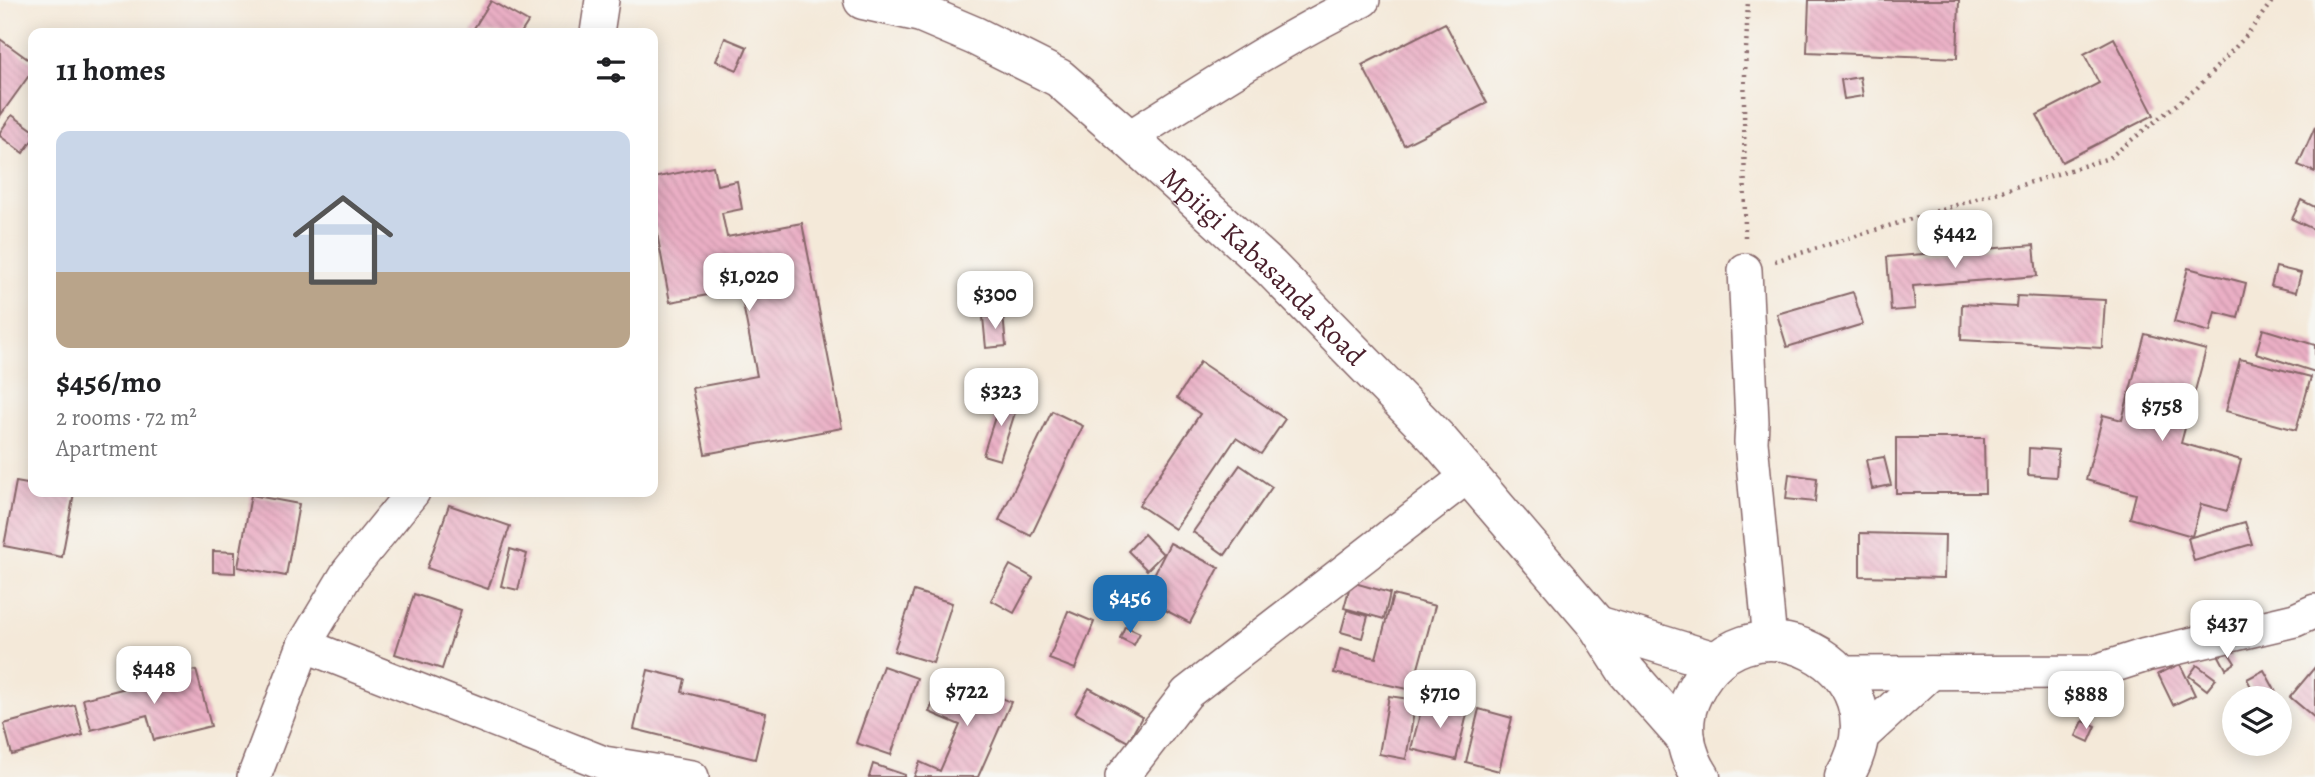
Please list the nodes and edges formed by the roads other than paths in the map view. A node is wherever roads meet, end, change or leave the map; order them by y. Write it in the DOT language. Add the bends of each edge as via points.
graph roads {
  1 [pos="602,0"];
  2 [pos="863,0"];
  3 [pos="1363,0"];
  4 [pos="598,28"];
  5 [pos="1128,138"];
  6 [pos="1745,270"];
  7 [pos="1469,475"];
  8 [pos="409,497"];
  9 [pos="2315,611"];
  10 [pos="1597,625"];
  11 [pos="1770,640"];
  12 [pos="304,645"];
  13 [pos="1715,662"];
  14 [pos="1841,673"];
  15 [pos="1931,673"];
  16 [pos="1860,738"];
  17 [pos="1686,739"];
  18 [pos="1700,776"];
  19 [pos="254,777"];
  20 [pos="692,777"];
  21 [pos="1122,777"];
  22 [pos="1844,777"];
  1 -- 4 [label="street"];
  2 -- 5 [label="main road, Mpiigi Kabasanda Road" via="921,13 1059,78"];
  3 -- 5 [label="street" via="1256,57"];
  5 -- 7 [label="main road, Mpiigi Kabasanda Road" via="1270,267"];
  6 -- 11 [label="street" via="1751,442"];
  7 -- 10 [label="main road, Mpiigi Kabasanda Road"];
  7 -- 21 [label="street" via="1187,693"];
  8 -- 12 [label="street" via="348,572"];
  9 -- 15 [label="street" via="2093,672"];
  10 -- 13 [label="main road"];
  10 -- 17 [label="main road, Mpiigi Kabasanda Road" via="1627,672"];
  11 -- 13 [label="main road" via="1741,646"];
  11 -- 14 [label="main road" via="1797,644"];
  12 -- 19 [label="street"];
  12 -- 20 [label="street" via="604,763"];
  13 -- 17 [label="main road" via="1697,683 1686,710"];
  14 -- 15 [label="street"];
  14 -- 16 [label="main road" via="1853,693"];
  15 -- 16 [label="street"];
  16 -- 22 [label="main road"];
  17 -- 18 [label="main road"];
}
